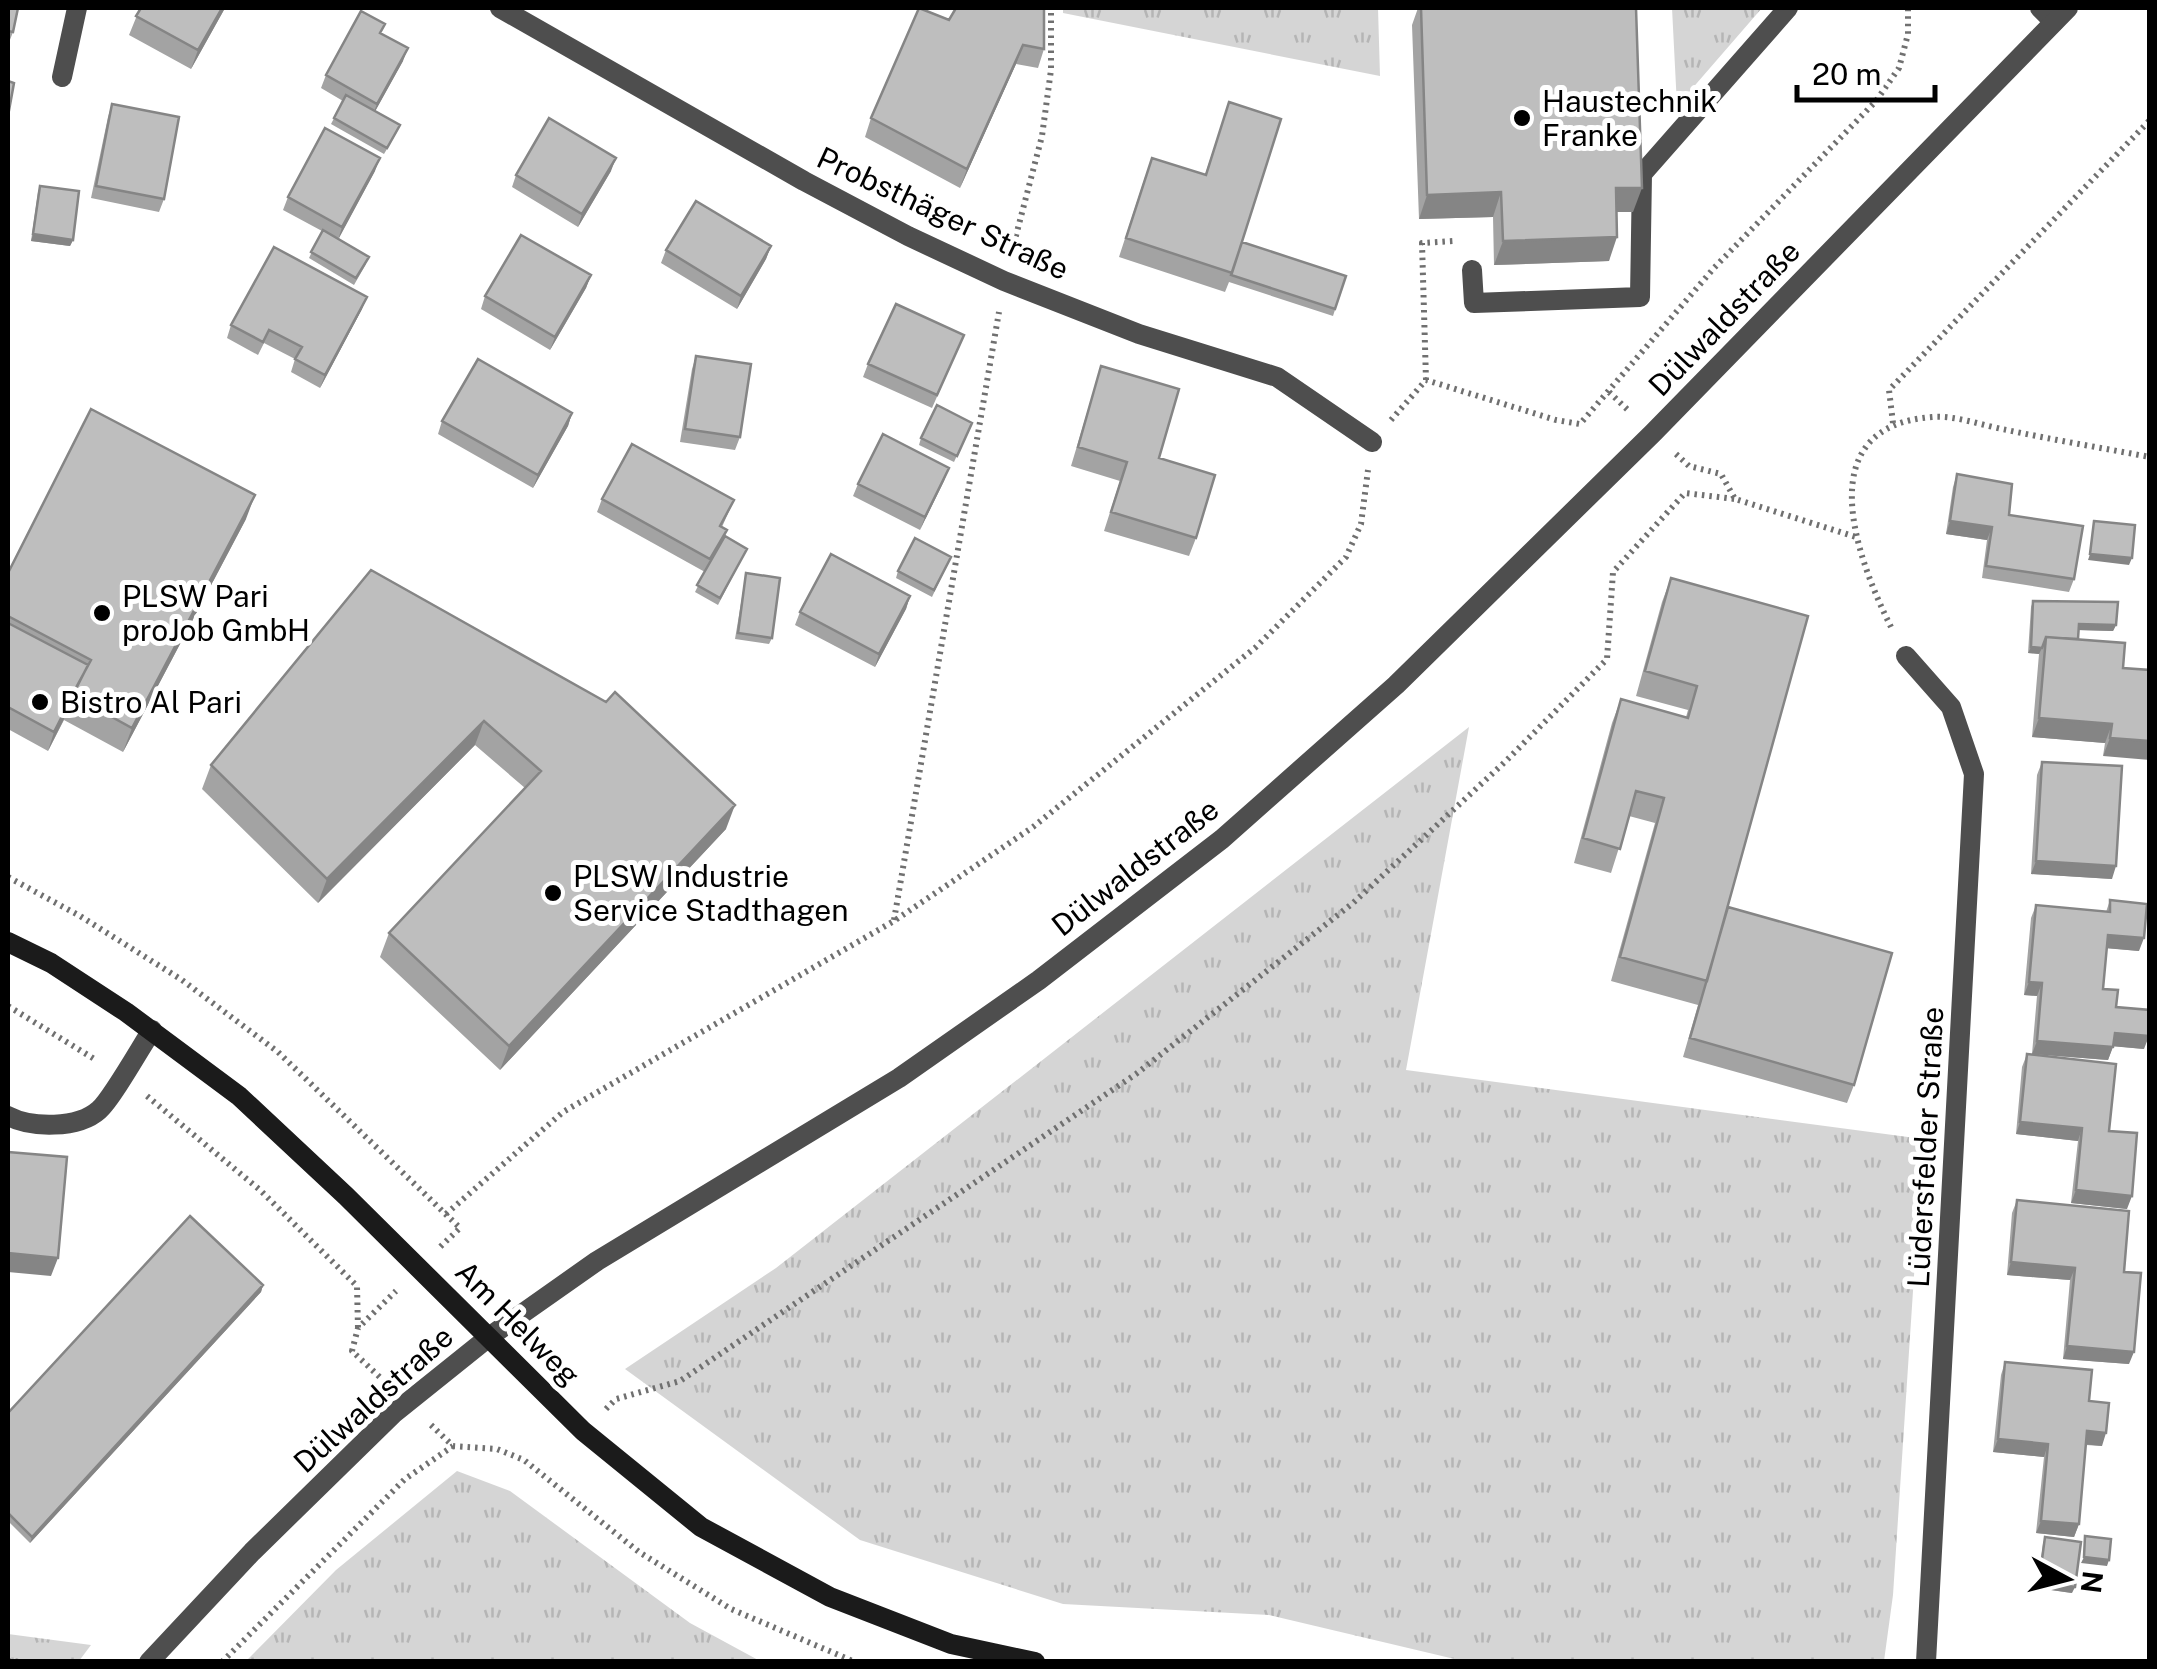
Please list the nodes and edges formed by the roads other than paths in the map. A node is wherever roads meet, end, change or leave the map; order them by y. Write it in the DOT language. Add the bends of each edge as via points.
graph roads {
  1 [pos="77,8"];
  2 [pos="500,8"];
  3 [pos="1788,8"];
  4 [pos="2054,12"];
  5 [pos="62,77"];
  6 [pos="1472,270"];
  7 [pos="1372,442"];
  8 [pos="1906,656"];
  9 [pos="8,942"];
  10 [pos="152,1030"];
  11 [pos="8,1116"];
  12 [pos="489,1337"];
  13 [pos="149,1662"];
  14 [pos="1035,1662"];
  15 [pos="1926,1662"];
  1 -- 5 [label="street"];
  2 -- 7 [label="street, Probsthäger Straße" via="804,182 1004,281 1138,334 1277,376"];
  3 -- 6 [label="street" via="1642,174 1640,297 1474,303"];
  4 -- 12 [label="street, Dülwaldstraße" via="1653,433 1410,672 1222,839 899,1078 597,1261"];
  8 -- 15 [label="street, Lüdersfelder Straße" via="1951,708 1974,774"];
  9 -- 10 [label="main road, Am Helweg"];
  10 -- 11 [label="street" via="98,1111 60,1126"];
  10 -- 12 [label="main road, Am Helweg" via="239,1096"];
  12 -- 13 [label="street, Dülwaldstraße" via="406,1402"];
  12 -- 14 [label="main road, Am Helweg" via="583,1431 701,1527 830,1597 951,1644"];
}
